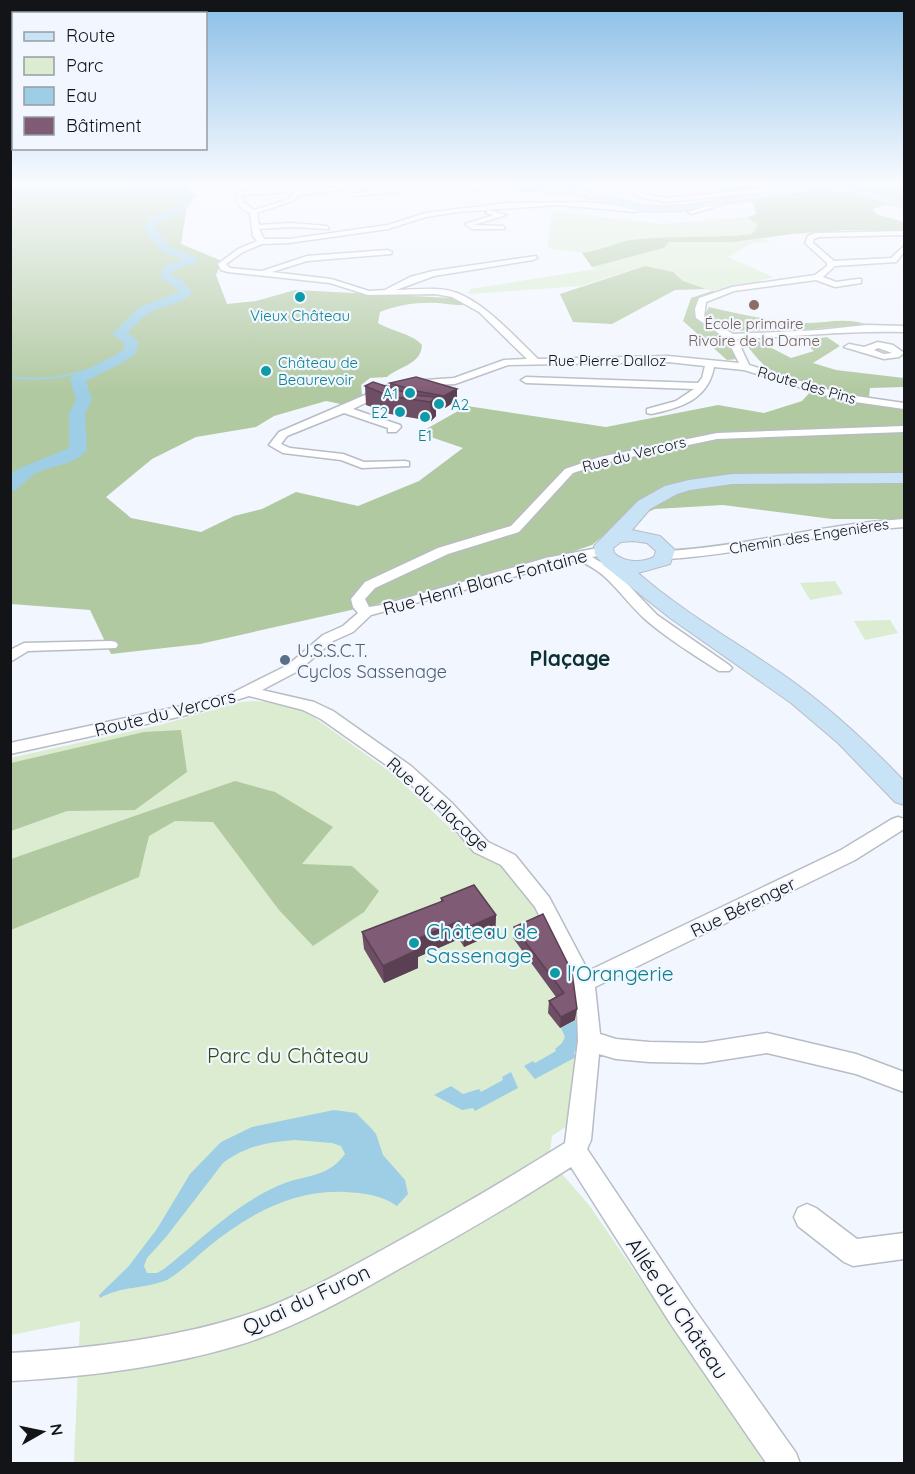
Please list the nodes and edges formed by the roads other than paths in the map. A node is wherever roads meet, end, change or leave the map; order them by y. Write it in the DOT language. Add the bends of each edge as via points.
graph roads {
  1 [pos="235,255"];
  2 [pos="338,255"];
  3 [pos="821,255"];
  4 [pos="898,255"];
  5 [pos="533,258"];
  6 [pos="831,264"];
  7 [pos="263,274"];
  8 [pos="818,277"];
  9 [pos="858,281"];
  10 [pos="385,294"];
  11 [pos="904,329"];
  12 [pos="731,337"];
  13 [pos="849,347"];
  14 [pos="902,353"];
  15 [pos="534,360"];
  16 [pos="710,362"];
  17 [pos="745,367"];
  18 [pos="526,380"];
  19 [pos="701,386"];
  20 [pos="374,395"];
  21 [pos="385,399"];
  22 [pos="904,406"];
  23 [pos="344,410"];
  24 [pos="651,411"];
  25 [pos="904,429"];
  26 [pos="392,430"];
  27 [pos="405,464"];
  28 [pos="904,478"];
  29 [pos="644,505"];
  30 [pos="898,523"];
  31 [pos="904,536"];
  32 [pos="615,537"];
  33 [pos="659,550"];
  34 [pos="572,556"];
  35 [pos="610,558"];
  36 [pos="651,594"];
  37 [pos="363,610"];
  38 [pos="111,645"];
  39 [pos="10,658"];
  40 [pos="724,668"];
  41 [pos="247,691"];
  42 [pos="10,749"];
  43 [pos="904,796"];
  44 [pos="898,824"];
  45 [pos="584,983"];
  46 [pos="589,1041"];
  47 [pos="904,1082"];
  48 [pos="574,1151"];
  49 [pos="807,1217"];
  50 [pos="904,1246"];
  51 [pos="10,1367"];
  52 [pos="785,1464"];
  1 -- 7 [label="street, Rue Pierre Dalloz" via="222,264 224,268"];
  2 -- 7 [label="street" via="275,267"];
  3 -- 6 [label="street"];
  4 -- 6 [label="street" via="893,260"];
  5 -- 10 [label="street" via="425,275 405,281"];
  6 -- 8 [label="street"];
  7 -- 10 [label="street, Rue Pierre Dalloz" via="331,281 361,292"];
  8 -- 9 [label="street" via="835,285"];
  8 -- 12 [label="street" via="732,289 702,300 700,318"];
  10 -- 15 [label="street, Rue Pierre Dalloz" via="441,293 469,301"];
  11 -- 12 [label="street"];
  12 -- 17 [label="street"];
  13 -- 14 [label="street" via="883,356"];
  15 -- 16 [label="street, Rue Pierre Dalloz"];
  15 -- 20 [label="street" via="503,362 455,381 400,385"];
  16 -- 17 [label="street, Rue Pierre Dalloz"];
  16 -- 19 [label="street" via="707,379"];
  17 -- 22 [label="street, Route des Pins" via="841,397"];
  18 -- 19 [label="street"];
  19 -- 24 [label="street" via="690,398"];
  20 -- 21 [label="street"];
  20 -- 23 [label="street"];
  23 -- 26 [label="street" via="396,427"];
  23 -- 27 [label="street" via="283,434 275,442 277,447 343,457 362,465"];
  25 -- 37 [label="street, Rue du Vercors" via="717,436 604,459 569,471 515,529 443,551 397,574"];
  28 -- 29 [label="main road" via="732,478 671,490"];
  29 -- 32 [label="main road"];
  29 -- 33 [label="main road" via="639,516 643,529"];
  30 -- 31 [label="street"];
  30 -- 33 [label="street, Chemin des Engenières" via="715,551"];
  32 -- 33 [label="main road" via="639,535"];
  32 -- 35 [label="main road" via="603,546"];
  33 -- 35 [label="main road" via="644,567"];
  33 -- 36 [label="main road" via="648,583"];
  34 -- 35 [label="street, Rue Henri Blanc Fontaine"];
  34 -- 37 [label="street, Rue Henri Blanc Fontaine" via="384,609"];
  34 -- 40 [label="street" via="607,568 651,617"];
  35 -- 36 [label="main road"];
  36 -- 43 [label="main road" via="782,684 848,739"];
  37 -- 41 [label="street, Route du Vercors" via="360,620 328,638 293,668"];
  38 -- 39 [label="street" via="24,647"];
  41 -- 42 [label="street, Route du Vercors" via="209,705"];
  41 -- 45 [label="street, Rue du Plaçage" via="308,706 327,715 405,770 446,807 481,847 508,860 542,902"];
  44 -- 45 [label="street, Rue Bérenger" via="848,855"];
  45 -- 46 [label="street, Rue du Plaçage"];
  46 -- 47 [label="street" via="649,1052 703,1053 767,1043 856,1064"];
  46 -- 48 [label="street, Rue du Plaçage" via="579,1140"];
  48 -- 51 [label="street, Quai du Furon" via="493,1203 343,1286 279,1316 239,1331 171,1347 62,1364"];
  48 -- 52 [label="street, Allée du Château"];
  49 -- 50 [label="street" via="853,1253"];
}
